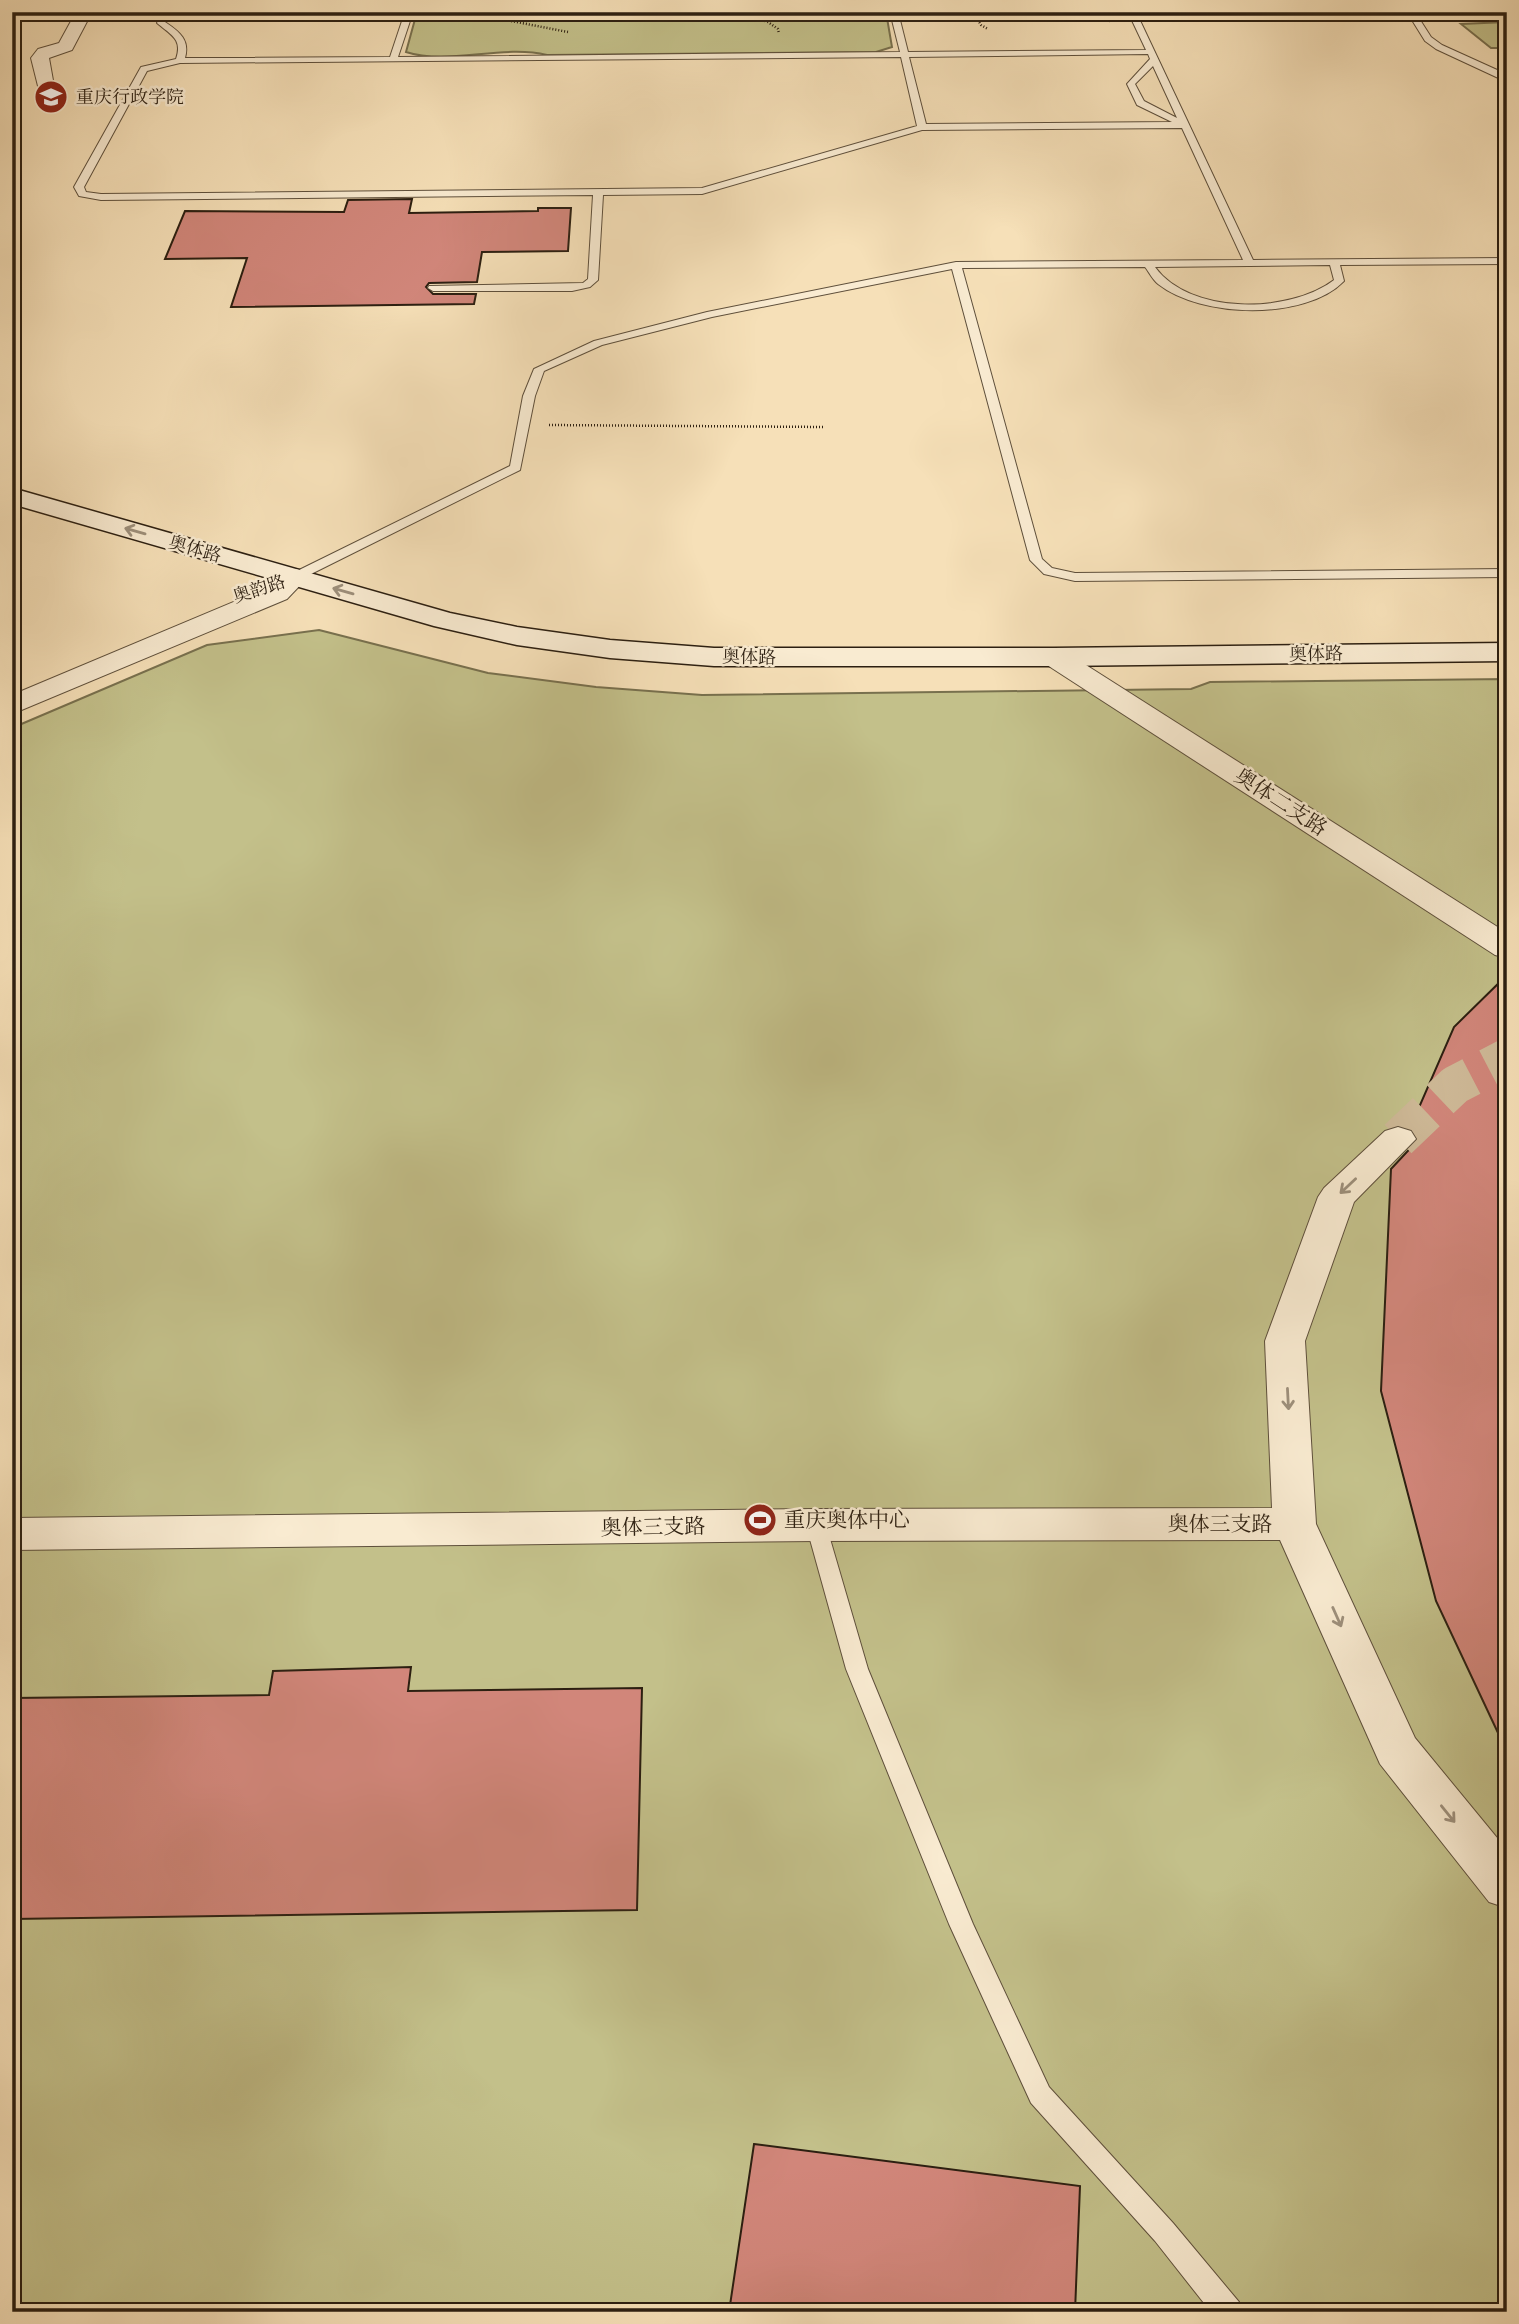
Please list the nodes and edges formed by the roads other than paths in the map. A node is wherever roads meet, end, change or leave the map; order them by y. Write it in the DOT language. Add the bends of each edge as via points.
graph roads {
  1 [pos="84,12"];
  2 [pos="166,12"];
  3 [pos="409,12"];
  4 [pos="894,12"];
  5 [pos="1132,12"];
  6 [pos="1410,12"];
  7 [pos="905,54"];
  8 [pos="1152,56"];
  9 [pos="393,59"];
  10 [pos="180,61"];
  11 [pos="1507,80"];
  12 [pos="45,86"];
  13 [pos="1185,125"];
  14 [pos="922,127"];
  15 [pos="598,193"];
  16 [pos="1507,261"];
  17 [pos="1249,262"];
  18 [pos="1334,262"];
  19 [pos="1147,263"];
  20 [pos="956,265"];
  21 [pos="433,288"];
  22 [pos="12,496"];
  23 [pos="12,516"];
  24 [pos="1507,573"];
  25 [pos="276,586"];
  26 [pos="1507,652"];
  27 [pos="1054,657"];
  28 [pos="1507,668"];
  29 [pos="1080,672"];
  30 [pos="12,687"];
  31 [pos="12,705"];
  32 [pos="1507,948"];
  33 [pos="1398,1139"];
  34 [pos="1294,1524"];
  35 [pos="816,1525"];
  36 [pos="12,1534"];
  37 [pos="1507,1887"];
  38 [pos="1229,2312"];
  1 -- 12 [label="street" via="66,46 40,58"];
  2 -- 10 [label="lane" via="161,23 183,41"];
  3 -- 9 [label="lane"];
  4 -- 7 [label="lane"];
  5 -- 8 [label="lane"];
  6 -- 11 [label="lane" via="1428,39"];
  7 -- 8 [label="lane"];
  7 -- 9 [label="lane"];
  7 -- 14 [label="lane"];
  8 -- 13 [label="lane"];
  8 -- 13 [label="lane" via="1131,84 1140,103"];
  9 -- 10 [label="lane"];
  10 -- 15 [label="lane" via="144,69 79,187 82,194"];
  13 -- 14 [label="lane"];
  13 -- 17 [label="lane"];
  14 -- 15 [label="lane" via="702,191"];
  15 -- 21 [label="lane" via="593,280 586,285"];
  16 -- 18 [label="lane"];
  17 -- 18 [label="lane"];
  17 -- 19 [label="lane"];
  18 -- 19 [label="lane" via="1339,281 1331,291 1313,300 1259,307 1175,291 1158,281"];
  19 -- 20 [label="lane"];
  20 -- 24 [label="lane" via="1036,560 1048,571 1075,577"];
  20 -- 25 [label="lane" via="711,314 597,343 539,369 516,468"];
  25 -- 22 [label="main road, 奥体路, one-way"];
  23 -- 25 [label="main road, 奥体路"];
  27 -- 25 [label="main road, 奥体路, one-way" via="714,657 610,649 517,636"];
  25 -- 29 [label="main road, 奥体路" via="430,636 605,664 825,674"];
  25 -- 30 [label="street, 奥韵路"];
  25 -- 31 [label="street, 奥韵路"];
  26 -- 27 [label="main road, 奥体路"];
  27 -- 29 [label="street, 奥体二支路"];
  28 -- 29 [label="main road, 奥体路"];
  29 -- 32 [label="street, 奥体二支路"];
  33 -- 34 [label="street, one-way" via="1337,1197 1285,1341"];
  34 -- 35 [label="street, 奥体三支路"];
  34 -- 37 [label="street, one-way" via="1397,1750"];
  35 -- 36 [label="street, 奥体三支路"];
  35 -- 38 [label="lane" via="858,1669 961,1924 1040,2095 1164,2232"];
}
